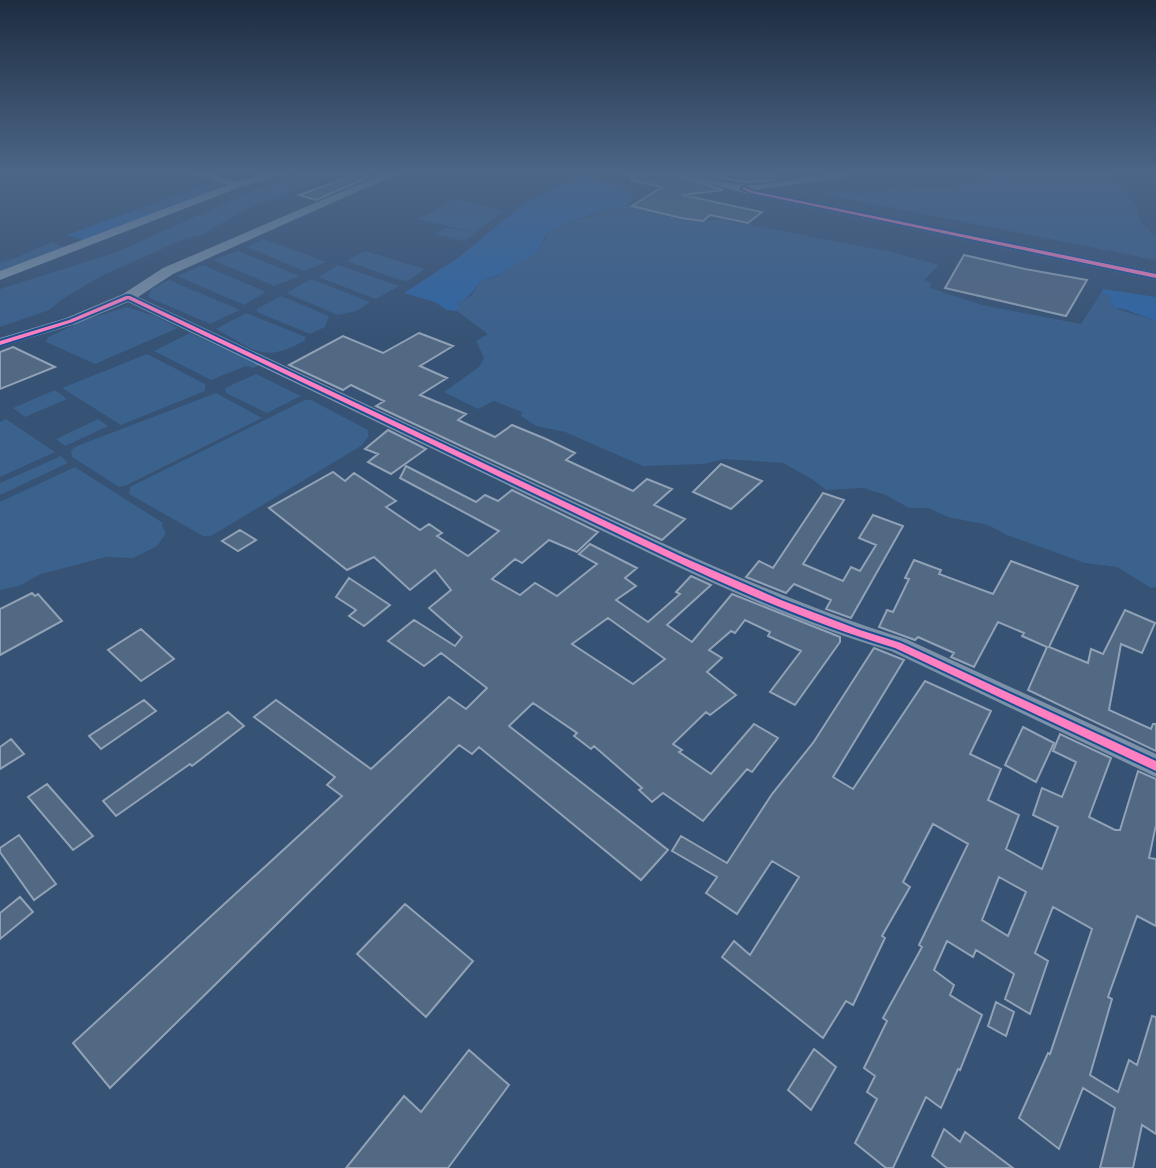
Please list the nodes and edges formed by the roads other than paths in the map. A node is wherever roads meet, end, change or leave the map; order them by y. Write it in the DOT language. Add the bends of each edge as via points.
graph roads {
  1 [pos="123,229"];
  2 [pos="266,229"];
  3 [pos="925,229"];
  4 [pos="0,276"];
  5 [pos="1156,276"];
  6 [pos="128,297"];
  7 [pos="0,342"];
  8 [pos="1156,766"];
  1 -- 4 [label="street"];
  2 -- 6 [label="street" via="168,271"];
  3 -- 5 [label="street"];
  6 -- 7 [label="street" via="71,321"];
  6 -- 8 [label="street" via="677,558 778,602 898,645"];
}
